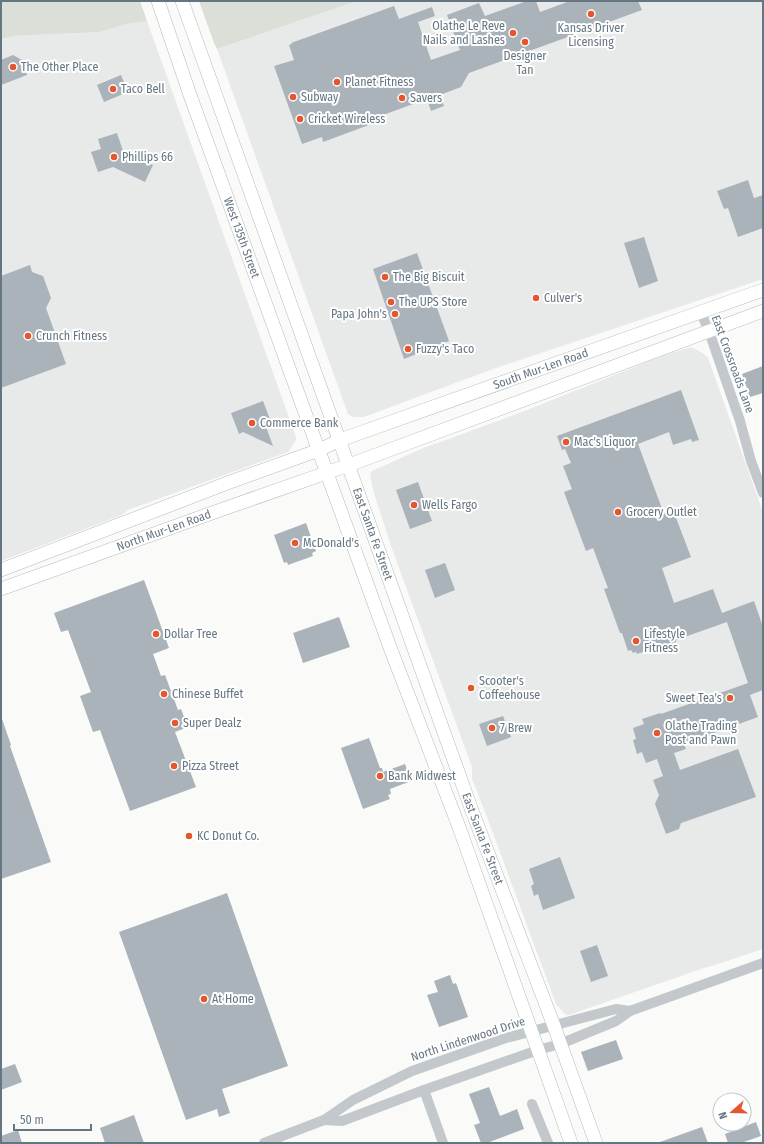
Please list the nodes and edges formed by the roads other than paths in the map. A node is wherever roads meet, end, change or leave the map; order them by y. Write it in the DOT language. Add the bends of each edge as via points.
graph roads {
  1 [pos="158,1"];
  2 [pos="182,1"];
  3 [pos="763,290"];
  4 [pos="763,311"];
  5 [pos="701,312"];
  6 [pos="709,332"];
  7 [pos="340,440"];
  8 [pos="319,450"];
  9 [pos="349,465"];
  10 [pos="327,473"];
  11 [pos="763,493"];
  12 [pos="1,570"];
  13 [pos="1,589"];
  14 [pos="763,963"];
  15 [pos="630,1011"];
  16 [pos="554,1026"];
  17 [pos="531,1031"];
  18 [pos="560,1044"];
  19 [pos="538,1050"];
  20 [pos="424,1090"];
  21 [pos="532,1104"];
  22 [pos="324,1120"];
  23 [pos="264,1143"];
  24 [pos="443,1143"];
  25 [pos="548,1143"];
  26 [pos="570,1143"];
  27 [pos="596,1143"];
  1 -- 8 [label="main road, West 135th Street"];
  2 -- 7 [label="main road, West 135th Street"];
  3 -- 5 [label="main road, South Mur-Len Road"];
  4 -- 6 [label="main road, South Mur-Len Road"];
  5 -- 6 [label="street, East Crossroads Lane"];
  5 -- 7 [label="main road, South Mur-Len Road"];
  6 -- 9 [label="main road, South Mur-Len Road"];
  6 -- 11 [label="street, East Crossroads Lane"];
  7 -- 8 [label="main road, South Mur-Len Road"];
  7 -- 9 [label="main road, West 135th Street"];
  8 -- 10 [label="main road, West 135th Street"];
  8 -- 12 [label="main road, North Mur-Len Road"];
  9 -- 10 [label="main road, South Mur-Len Road"];
  9 -- 16 [label="main road, East Santa Fe Street" via="471,808"];
  10 -- 13 [label="main road, North Mur-Len Road"];
  10 -- 17 [label="main road, East Santa Fe Street" via="456,820"];
  14 -- 15 [label="street, North Lindenwood Drive"];
  15 -- 16 [label="street, North Lindenwood Drive" via="616,1009"];
  15 -- 18 [label="street, North Lindenwood Drive" via="616,1021"];
  16 -- 17 [label="street, North Lindenwood Drive"];
  16 -- 18 [label="main road, East Santa Fe Street"];
  17 -- 19 [label="main road, East Santa Fe Street"];
  17 -- 22 [label="street, North Lindenwood Drive" via="412,1071 353,1100"];
  18 -- 19 [label="street, North Lindenwood Drive"];
  18 -- 27 [label="main road, East Santa Fe Street"];
  19 -- 20 [label="street, North Lindenwood Drive"];
  19 -- 26 [label="main road, East Santa Fe Street"];
  20 -- 22 [label="street, North Lindenwood Drive" via="342,1121"];
  20 -- 24 [label="street"];
  21 -- 25 [label="street"];
  22 -- 23 [label="street, North Lindenwood Drive"];
}
